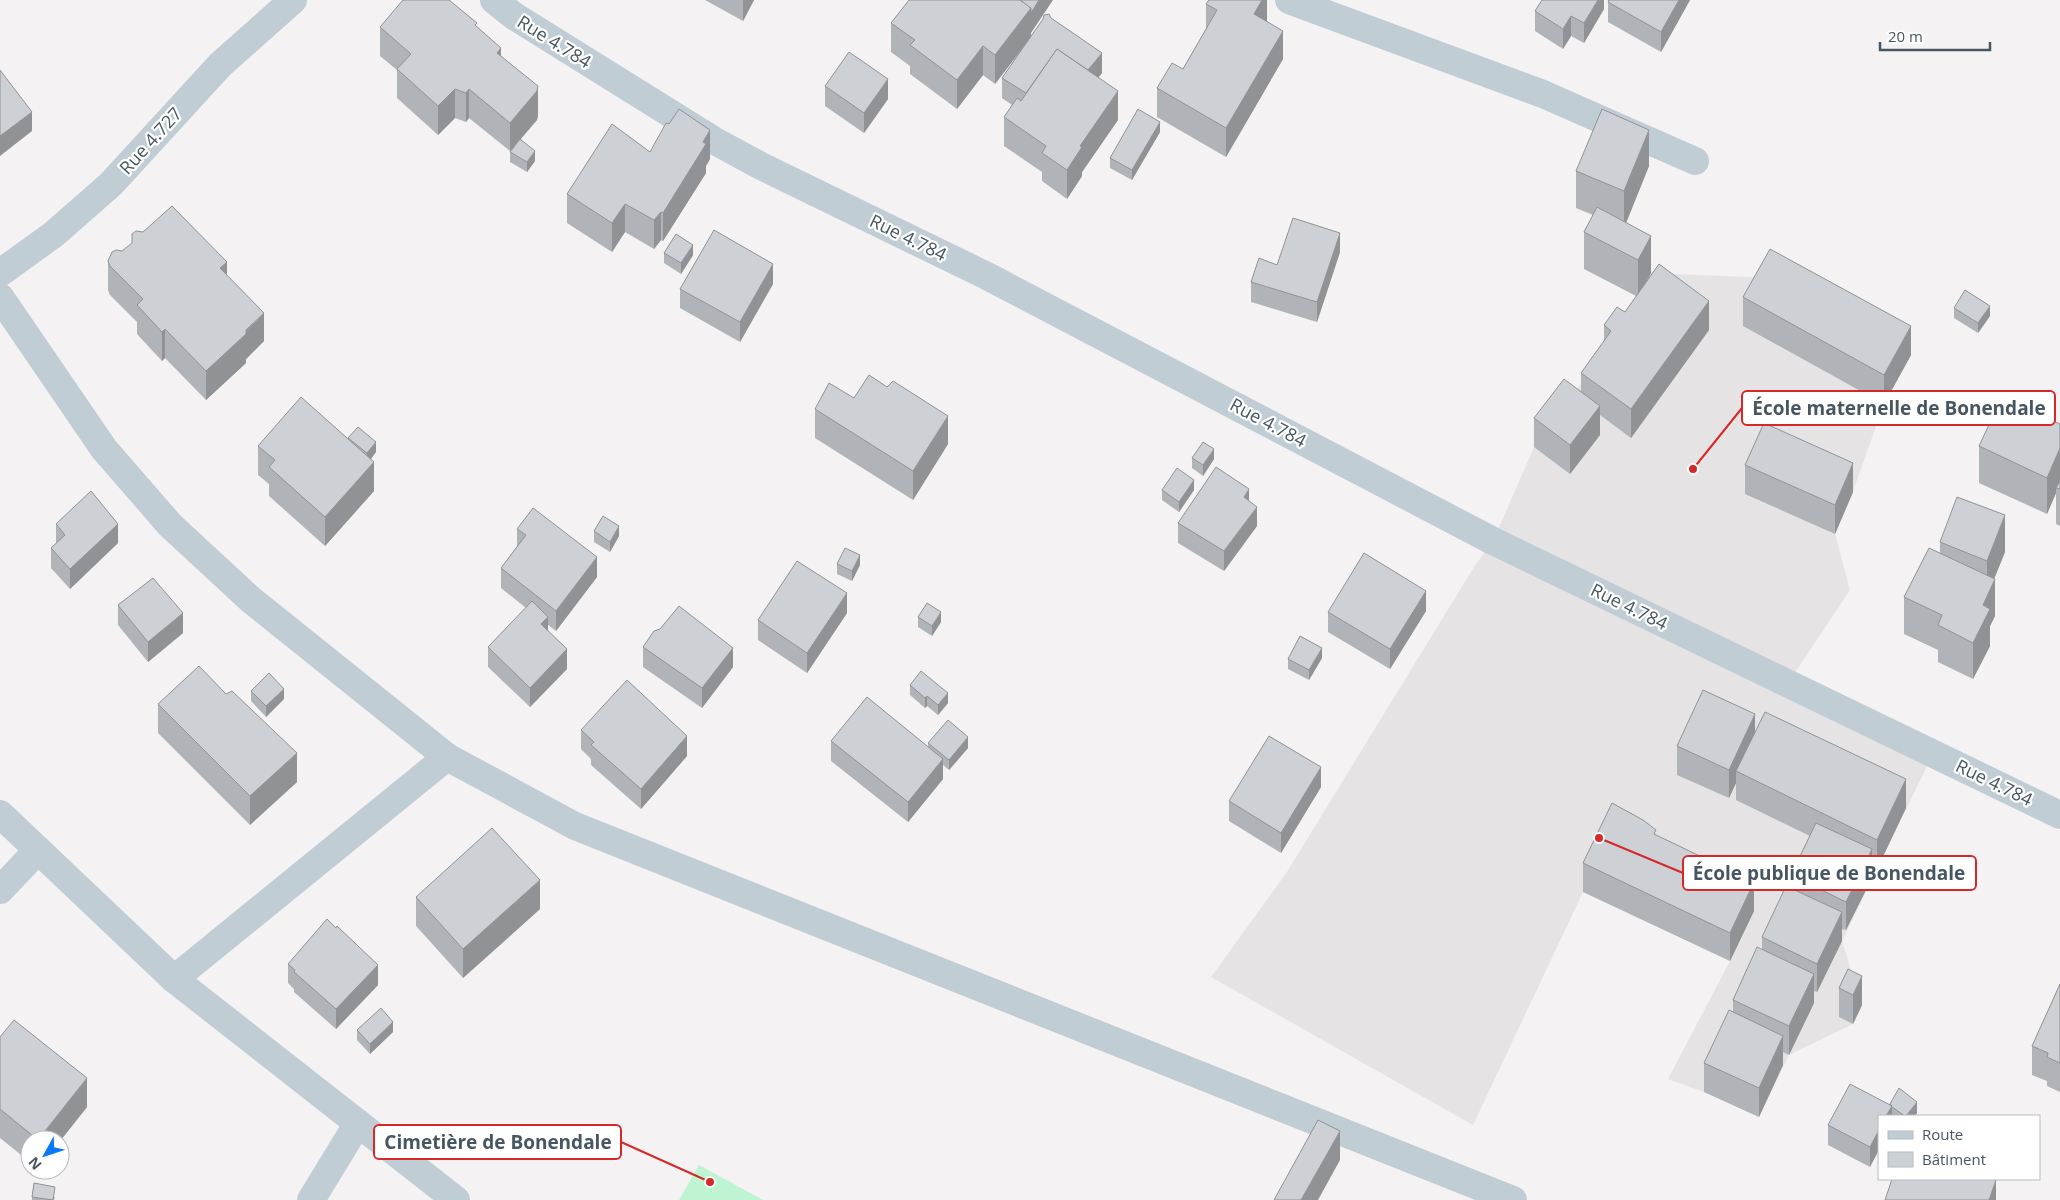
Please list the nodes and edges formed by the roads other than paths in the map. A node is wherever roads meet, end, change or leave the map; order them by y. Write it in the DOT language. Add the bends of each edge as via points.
graph roads {
  1 [pos="293,0"];
  2 [pos="494,0"];
  3 [pos="1289,0"];
  4 [pos="1696,161"];
  5 [pos="0,273"];
  6 [pos="0,297"];
  7 [pos="447,757"];
  8 [pos="0,814"];
  9 [pos="2060,815"];
  10 [pos="38,850"];
  11 [pos="0,890"];
  12 [pos="174,979"];
  13 [pos="358,1123"];
  14 [pos="311,1200"];
  15 [pos="456,1200"];
  16 [pos="1513,1200"];
  1 -- 5 [label="street, Rue 4.727" via="220,65 111,184 54,234"];
  2 -- 9 [label="street, Rue 4.784" via="514,16 713,140 761,166 987,276 1493,541"];
  3 -- 4 [label="street" via="1543,94"];
  6 -- 7 [label="street" via="104,449 170,525 250,599"];
  7 -- 12 [label="street"];
  7 -- 16 [label="street" via="575,826"];
  8 -- 10 [label="street"];
  10 -- 11 [label="street"];
  10 -- 12 [label="street"];
  12 -- 13 [label="street"];
  13 -- 14 [label="street"];
  13 -- 15 [label="street"];
}
